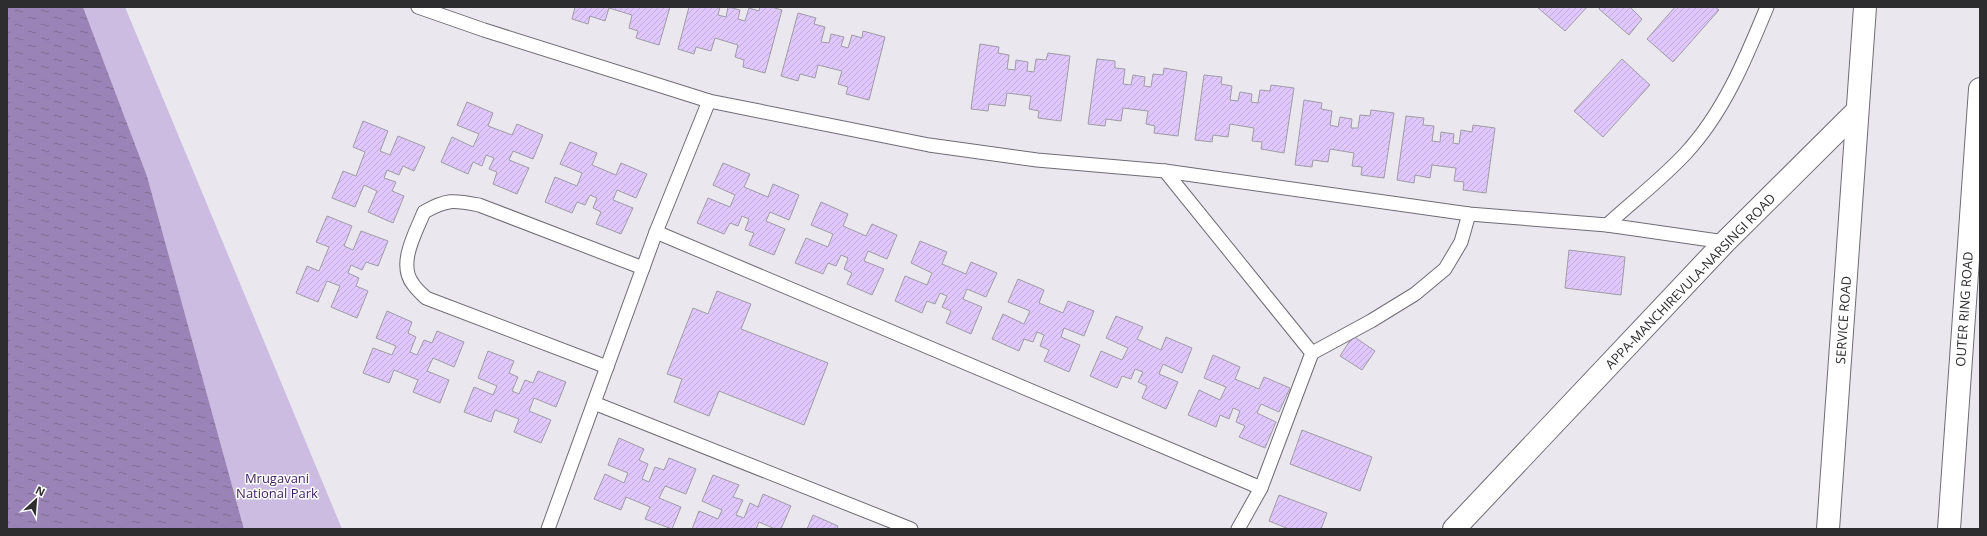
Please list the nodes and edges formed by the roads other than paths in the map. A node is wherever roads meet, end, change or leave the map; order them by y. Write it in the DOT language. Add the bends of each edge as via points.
graph roads {
  1 [pos="418,7"];
  2 [pos="1767,7"];
  3 [pos="1865,7"];
  4 [pos="1980,89"];
  5 [pos="709,101"];
  6 [pos="1857,111"];
  7 [pos="1165,171"];
  8 [pos="1469,214"];
  9 [pos="1607,225"];
  10 [pos="656,232"];
  11 [pos="1725,242"];
  12 [pos="643,268"];
  13 [pos="1312,353"];
  14 [pos="607,367"];
  15 [pos="594,403"];
  16 [pos="1261,488"];
  17 [pos="548,529"];
  18 [pos="911,529"];
  19 [pos="1238,529"];
  20 [pos="1454,529"];
  21 [pos="1828,529"];
  22 [pos="1949,529"];
  1 -- 5 [label="lane"];
  2 -- 9 [label="lane" via="1747,56 1720,108 1686,153"];
  3 -- 6 [label="main road"];
  4 -- 22 [label="main road, OUTER RING ROAD"];
  5 -- 7 [label="lane" via="929,145 1037,160"];
  5 -- 10 [label="lane"];
  6 -- 11 [label="main road, APPA-MANCHIREVULA-NARSINGI ROAD"];
  6 -- 21 [label="main road, SERVICE ROAD"];
  7 -- 8 [label="lane"];
  7 -- 13 [label="lane"];
  8 -- 9 [label="lane"];
  8 -- 13 [label="lane" via="1461,242 1445,270 1415,294"];
  9 -- 11 [label="lane"];
  10 -- 12 [label="lane"];
  10 -- 16 [label="lane"];
  11 -- 20 [label="main road, APPA-MANCHIREVULA-NARSINGI ROAD"];
  12 -- 14 [label="lane"];
  12 -- 14 [label="lane" via="479,205 460,201 441,203 424,212 407,255 407,268 412,284 426,298"];
  13 -- 16 [label="lane"];
  14 -- 15 [label="lane"];
  15 -- 17 [label="lane"];
  15 -- 18 [label="lane"];
  16 -- 19 [label="lane"];
}
